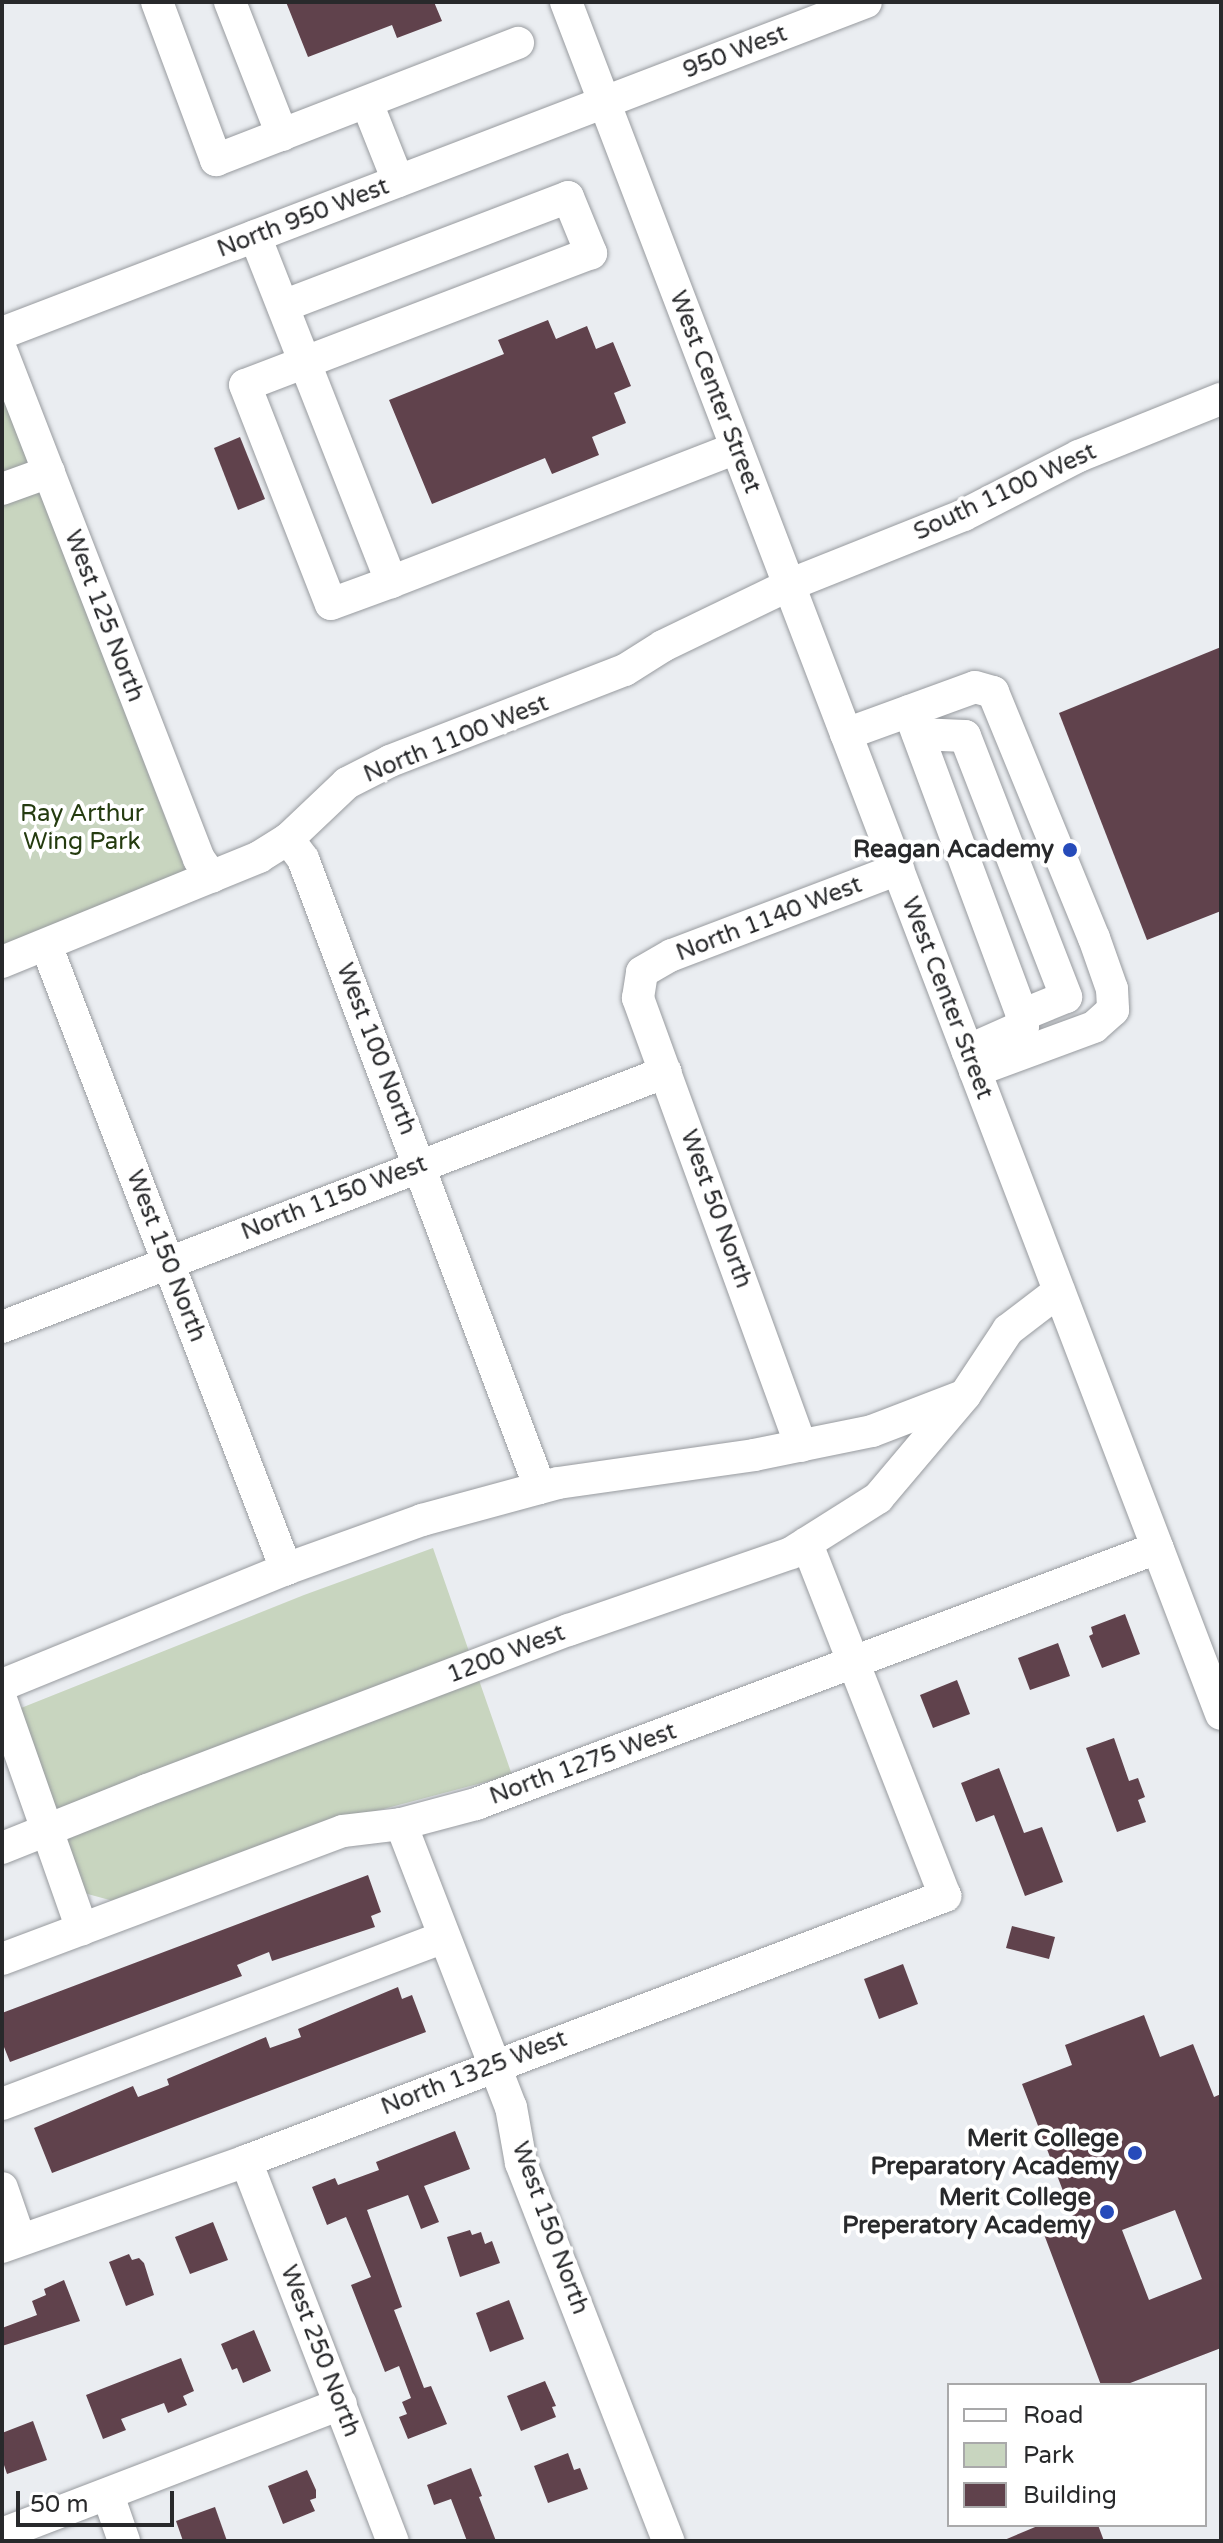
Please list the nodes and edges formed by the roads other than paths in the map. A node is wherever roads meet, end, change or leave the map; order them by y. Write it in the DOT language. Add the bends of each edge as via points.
graph roads {
  1 [pos="157,2"];
  2 [pos="230,2"];
  3 [pos="566,2"];
  4 [pos="866,2"];
  5 [pos="518,43"];
  6 [pos="603,102"];
  7 [pos="367,103"];
  8 [pos="282,135"];
  9 [pos="398,181"];
  10 [pos="255,236"];
  11 [pos="283,306"];
  12 [pos="2,333"];
  13 [pos="2,352"];
  14 [pos="306,363"];
  15 [pos="1221,399"];
  16 [pos="736,448"];
  17 [pos="49,472"];
  18 [pos="2,489"];
  19 [pos="391,582"];
  20 [pos="789,585"];
  21 [pos="914,723"];
  22 [pos="846,734"];
  23 [pos="288,839"];
  24 [pos="898,869"];
  25 [pos="212,877"];
  26 [pos="46,945"];
  27 [pos="2,962"];
  28 [pos="642,972"];
  29 [pos="1022,1015"];
  30 [pos="971,1061"];
  31 [pos="666,1072"];
  32 [pos="420,1164"];
  33 [pos="169,1263"];
  34 [pos="1059,1291"];
  35 [pos="2,1327"];
  36 [pos="965,1395"];
  37 [pos="801,1446"];
  38 [pos="540,1488"];
  39 [pos="807,1543"];
  40 [pos="1157,1548"];
  41 [pos="286,1569"];
  42 [pos="856,1662"];
  43 [pos="2,1685"];
  44 [pos="2,1702"];
  45 [pos="1221,1714"];
  46 [pos="401,1824"];
  47 [pos="48,1830"];
  48 [pos="2,1848"];
  49 [pos="82,1929"];
  50 [pos="444,1937"];
  51 [pos="2,1959"];
  52 [pos="495,2065"];
  53 [pos="2,2104"];
  54 [pos="246,2161"];
  55 [pos="2,2188"];
  56 [pos="11,2244"];
  57 [pos="341,2404"];
  58 [pos="108,2495"];
  59 [pos="2,2534"];
  60 [pos="124,2541"];
  61 [pos="393,2541"];
  62 [pos="668,2541"];
  1 -- 8 [label="street" via="216,160"];
  2 -- 8 [label="street"];
  3 -- 6 [label="street, West Center Street"];
  4 -- 6 [label="street, 950 West"];
  5 -- 7 [label="street"];
  6 -- 9 [label="street, North 950 West"];
  6 -- 16 [label="street, West Center Street"];
  7 -- 8 [label="street"];
  7 -- 9 [label="street"];
  9 -- 10 [label="street, North 950 West"];
  10 -- 11 [label="street"];
  10 -- 12 [label="street, North 950 West"];
  11 -- 14 [label="street"];
  11 -- 14 [label="street" via="568,197 591,253"];
  13 -- 17 [label="street, West 125 North"];
  14 -- 19 [label="street"];
  14 -- 19 [label="street" via="245,385 331,604"];
  15 -- 20 [label="street, South 1100 West" via="1079,456 964,515"];
  16 -- 19 [label="street"];
  16 -- 20 [label="street, West Center Street"];
  17 -- 18 [label="street"];
  17 -- 25 [label="street, West 125 North" via="199,859"];
  20 -- 22 [label="street, West Center Street"];
  20 -- 23 [label="street, North 1100 West" via="625,670 390,761 347,783"];
  21 -- 22 [label="street"];
  21 -- 29 [label="street"];
  21 -- 29 [label="street" via="965,736 1066,997"];
  21 -- 30 [label="street" via="975,687 993,692 1112,989 1113,1010 1094,1027"];
  22 -- 24 [label="street, West Center Street"];
  23 -- 25 [label="street, North 1100 West"];
  23 -- 32 [label="street, West 100 North" via="303,859"];
  24 -- 28 [label="street, North 1140 West" via="672,955"];
  24 -- 30 [label="street, West Center Street"];
  25 -- 26 [label="street, North 1100 West"];
  26 -- 27 [label="street, North 1100 West"];
  26 -- 33 [label="street, West 150 North"];
  28 -- 31 [label="street, West 50 North" via="638,998"];
  29 -- 30 [label="street" via="1023,1026"];
  30 -- 34 [label="street, West Center Street"];
  31 -- 32 [label="street, North 1150 West"];
  31 -- 37 [label="street, West 50 North"];
  32 -- 33 [label="street, North 1150 West"];
  32 -- 38 [label="street, West 100 North"];
  33 -- 35 [label="street, North 1150 West"];
  33 -- 41 [label="street, West 150 North"];
  34 -- 36 [label="street, 1200 West" via="1008,1330"];
  34 -- 40 [label="street, West Center Street"];
  36 -- 37 [label="street" via="872,1431"];
  36 -- 39 [label="street, 1200 West" via="878,1498"];
  37 -- 38 [label="street"];
  38 -- 41 [label="street" via="422,1520"];
  39 -- 42 [label="street"];
  39 -- 47 [label="street, 1200 West"];
  40 -- 42 [label="street, North 1275 West"];
  40 -- 45 [label="street, West Center Street"];
  41 -- 43 [label="street"];
  42 -- 46 [label="street, North 1275 West" via="476,1804"];
  42 -- 52 [label="street, North 1325 West" via="945,1896"];
  44 -- 47 [label="street"];
  46 -- 49 [label="street, North 1275 West" via="343,1831"];
  46 -- 50 [label="street, West 150 North"];
  47 -- 48 [label="street, 1200 West"];
  47 -- 49 [label="street"];
  49 -- 51 [label="street, North 1275 West"];
  50 -- 52 [label="street, West 150 North"];
  50 -- 53 [label="street"];
  52 -- 54 [label="street, North 1325 West"];
  52 -- 62 [label="street, West 150 North" via="511,2107 521,2163"];
  54 -- 56 [label="street, North 1325 West"];
  54 -- 57 [label="street, West 250 North"];
  55 -- 56 [label="street"];
  57 -- 58 [label="street"];
  57 -- 61 [label="street, West 250 North"];
  58 -- 59 [label="street"];
  58 -- 60 [label="street"];
}
